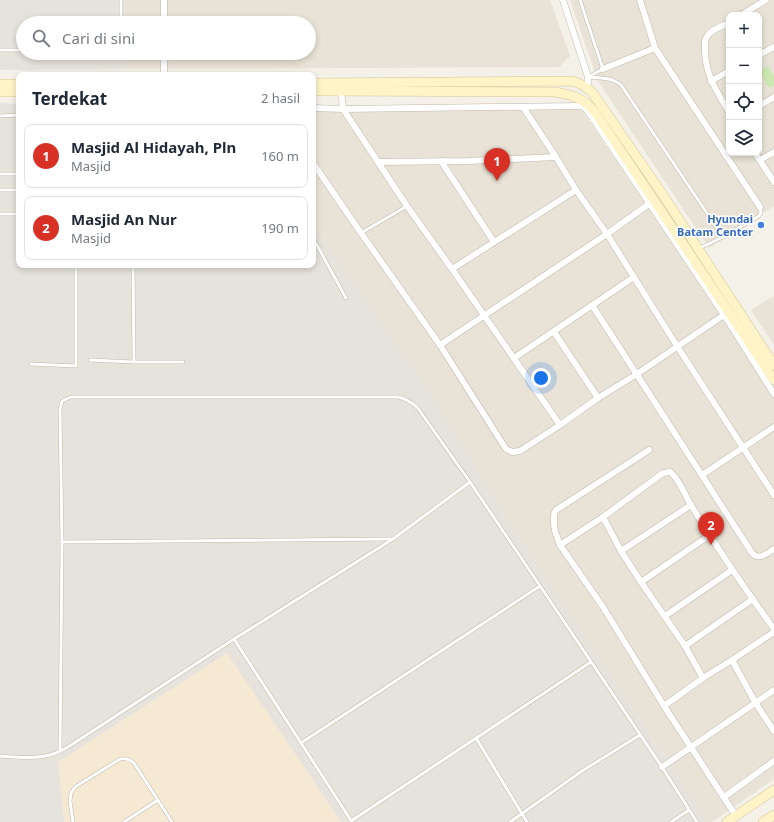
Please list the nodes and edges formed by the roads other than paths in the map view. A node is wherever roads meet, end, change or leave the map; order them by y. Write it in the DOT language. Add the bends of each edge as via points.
graph roads {
  1 [pos="121,0"];
  2 [pos="164,0"];
  3 [pos="563,0"];
  4 [pos="580,0"];
  5 [pos="640,0"];
  6 [pos="766,0"];
  7 [pos="746,12"];
  8 [pos="121,16"];
  9 [pos="164,16"];
  10 [pos="726,24"];
  11 [pos="774,47"];
  12 [pos="656,48"];
  13 [pos="0,50"];
  14 [pos="16,50"];
  15 [pos="762,53"];
  16 [pos="164,60"];
  17 [pos="603,69"];
  18 [pos="164,72"];
  19 [pos="726,73"];
  20 [pos="588,77"];
  21 [pos="711,81"];
  22 [pos="316,83"];
  23 [pos="0,84"];
  24 [pos="16,84"];
  25 [pos="400,87"];
  26 [pos="587,88"];
  27 [pos="341,90"];
  28 [pos="316,91"];
  29 [pos="0,92"];
  30 [pos="16,92"];
  31 [pos="774,97"];
  32 [pos="762,104"];
  33 [pos="523,106"];
  34 [pos="726,107"];
  35 [pos="316,108"];
  36 [pos="343,109"];
  37 [pos="0,116"];
  38 [pos="16,116"];
  39 [pos="774,152"];
  40 [pos="758,156"];
  41 [pos="556,157"];
  42 [pos="760,160"];
  43 [pos="441,161"];
  44 [pos="378,162"];
  45 [pos="316,167"];
  46 [pos="0,174"];
  47 [pos="16,174"];
  48 [pos="774,182"];
  49 [pos="0,190"];
  50 [pos="16,190"];
  51 [pos="576,190"];
  52 [pos="652,201"];
  53 [pos="407,206"];
  54 [pos="760,207"];
  55 [pos="0,214"];
  56 [pos="16,214"];
  57 [pos="361,233"];
  58 [pos="607,234"];
  59 [pos="723,237"];
  60 [pos="494,242"];
  61 [pos="316,243"];
  62 [pos="698,249"];
  63 [pos="76,268"];
  64 [pos="133,268"];
  65 [pos="452,269"];
  66 [pos="634,277"];
  67 [pos="346,298"];
  68 [pos="592,306"];
  69 [pos="724,314"];
  70 [pos="484,315"];
  71 [pos="554,332"];
  72 [pos="440,345"];
  73 [pos="676,346"];
  74 [pos="514,358"];
  75 [pos="90,360"];
  76 [pos="134,362"];
  77 [pos="183,362"];
  78 [pos="31,364"];
  79 [pos="774,365"];
  80 [pos="637,374"];
  81 [pos="773,377"];
  82 [pos="774,394"];
  83 [pos="598,398"];
  84 [pos="560,425"];
  85 [pos="774,427"];
  86 [pos="742,448"];
  87 [pos="649,450"];
  88 [pos="702,475"];
  89 [pos="470,482"];
  90 [pos="774,496"];
  91 [pos="691,505"];
  92 [pos="603,517"];
  93 [pos="710,535"];
  94 [pos="393,538"];
  95 [pos="62,542"];
  96 [pos="560,545"];
  97 [pos="774,549"];
  98 [pos="621,551"];
  99 [pos="732,570"];
  100 [pos="641,582"];
  101 [pos="540,586"];
  102 [pos="753,599"];
  103 [pos="665,616"];
  104 [pos="774,631"];
  105 [pos="234,639"];
  106 [pos="685,646"];
  107 [pos="732,660"];
  108 [pos="590,662"];
  109 [pos="703,678"];
  110 [pos="774,690"];
  111 [pos="755,702"];
  112 [pos="664,706"];
  113 [pos="774,731"];
  114 [pos="640,735"];
  115 [pos="476,738"];
  116 [pos="301,743"];
  117 [pos="692,747"];
  118 [pos="60,751"];
  119 [pos="0,756"];
  120 [pos="774,760"];
  121 [pos="662,767"];
  122 [pos="774,790"];
  123 [pos="724,797"];
  124 [pos="158,800"];
  125 [pos="689,810"];
  126 [pos="522,814"];
  127 [pos="774,814"];
  128 [pos="736,816"];
  129 [pos="73,822"];
  130 [pos="124,822"];
  131 [pos="172,822"];
  132 [pos="352,822"];
  133 [pos="510,822"];
  134 [pos="527,822"];
  135 [pos="671,822"];
  136 [pos="697,822"];
  137 [pos="727,822"];
  138 [pos="763,822"];
  1 -- 8 [label="lane"];
  2 -- 9 [label="street"];
  3 -- 20 [label="street"];
  4 -- 17 [label="lane"];
  5 -- 12 [label="street"];
  6 -- 7 [label="street"];
  10 -- 21 [label="street" via="709,33 705,39 706,66"];
  11 -- 15 [label="street"];
  12 -- 17 [label="street"];
  12 -- 54 [label="street"];
  13 -- 14 [label="lane"];
  16 -- 18 [label="street"];
  17 -- 20 [label="lane"];
  19 -- 21 [label="street"];
  20 -- 26 [label="street"];
  20 -- 59 [label="lane" via="609,79 621,85"];
  21 -- 34 [label="street"];
  22 -- 25 [label="main road"];
  23 -- 24 [label="main road"];
  25 -- 26 [label="main road" via="572,82"];
  25 -- 27 [label="main road"];
  25 -- 52 [label="main road" via="555,92 577,98 593,109"];
  26 -- 62 [label="main road"];
  27 -- 28 [label="main road"];
  27 -- 36 [label="street"];
  29 -- 30 [label="main road"];
  31 -- 32 [label="street"];
  33 -- 36 [label="street"];
  33 -- 41 [label="street"];
  33 -- 52 [label="street" via="578,106 587,110"];
  35 -- 36 [label="street"];
  36 -- 44 [label="street"];
  37 -- 38 [label="lane"];
  39 -- 42 [label="street"];
  40 -- 42 [label="street"];
  41 -- 43 [label="street"];
  41 -- 51 [label="street"];
  42 -- 48 [label="street"];
  43 -- 44 [label="street"];
  43 -- 60 [label="street"];
  44 -- 53 [label="street"];
  45 -- 57 [label="street"];
  46 -- 47 [label="lane"];
  49 -- 50 [label="lane"];
  51 -- 58 [label="street"];
  51 -- 60 [label="street"];
  52 -- 58 [label="street"];
  52 -- 69 [label="street"];
  52 -- 81 [label="main road"];
  53 -- 57 [label="lane"];
  53 -- 65 [label="street"];
  54 -- 59 [label="lane" via="759,216"];
  55 -- 56 [label="lane"];
  57 -- 72 [label="street"];
  58 -- 66 [label="street"];
  58 -- 70 [label="street"];
  59 -- 62 [label="lane"];
  60 -- 65 [label="street"];
  61 -- 67 [label="lane"];
  62 -- 79 [label="main road"];
  63 -- 78 [label="lane" via="76,366"];
  64 -- 76 [label="lane"];
  65 -- 70 [label="street"];
  66 -- 68 [label="street"];
  66 -- 73 [label="street"];
  68 -- 71 [label="street"];
  68 -- 80 [label="street"];
  69 -- 73 [label="street"];
  69 -- 82 [label="street"];
  70 -- 72 [label="street"];
  70 -- 74 [label="street"];
  71 -- 74 [label="street"];
  71 -- 83 [label="street"];
  72 -- 84 [label="street" via="509,451 520,451"];
  73 -- 80 [label="street"];
  73 -- 86 [label="street"];
  74 -- 84 [label="street"];
  75 -- 76 [label="lane"];
  76 -- 77 [label="lane"];
  80 -- 83 [label="street"];
  80 -- 88 [label="street"];
  83 -- 84 [label="street"];
  85 -- 86 [label="street"];
  86 -- 88 [label="street"];
  86 -- 90 [label="street"];
  87 -- 96 [label="street" via="556,510 554,524"];
  88 -- 97 [label="street" via="755,555 763,556"];
  89 -- 94 [label="lane"];
  89 -- 95 [label="lane" via="417,406 404,399 71,398 62,402 60,409"];
  89 -- 101 [label="lane"];
  91 -- 92 [label="street" via="670,472 663,473"];
  91 -- 93 [label="street"];
  91 -- 98 [label="street"];
  92 -- 96 [label="street"];
  92 -- 98 [label="street"];
  93 -- 99 [label="street"];
  93 -- 100 [label="street"];
  94 -- 95 [label="lane"];
  94 -- 105 [label="lane"];
  95 -- 118 [label="lane"];
  96 -- 112 [label="street" via="603,607"];
  98 -- 100 [label="street"];
  99 -- 102 [label="street"];
  99 -- 103 [label="street"];
  100 -- 103 [label="street"];
  101 -- 108 [label="lane"];
  101 -- 116 [label="lane"];
  102 -- 104 [label="street"];
  102 -- 106 [label="street"];
  103 -- 106 [label="street"];
  104 -- 107 [label="street"];
  105 -- 116 [label="lane"];
  105 -- 118 [label="lane"];
  106 -- 109 [label="street"];
  107 -- 109 [label="street"];
  107 -- 111 [label="street"];
  108 -- 114 [label="lane"];
  108 -- 115 [label="lane"];
  109 -- 112 [label="street"];
  110 -- 111 [label="street"];
  111 -- 113 [label="street"];
  111 -- 117 [label="street"];
  112 -- 117 [label="street"];
  114 -- 121 [label="lane"];
  114 -- 126 [label="lane" via="582,771"];
  115 -- 126 [label="lane"];
  115 -- 132 [label="lane"];
  116 -- 132 [label="lane"];
  117 -- 121 [label="street"];
  117 -- 123 [label="street"];
  118 -- 119 [label="lane" via="43,756"];
  120 -- 123 [label="street"];
  121 -- 125 [label="lane"];
  122 -- 128 [label="main road"];
  123 -- 128 [label="street"];
  124 -- 129 [label="lane" via="134,763 123,759 74,788 70,801"];
  124 -- 130 [label="lane"];
  124 -- 131 [label="lane"];
  125 -- 135 [label="lane"];
  125 -- 136 [label="lane"];
  126 -- 133 [label="lane"];
  126 -- 134 [label="lane"];
  127 -- 138 [label="main road"];
  128 -- 137 [label="main road"];
}
